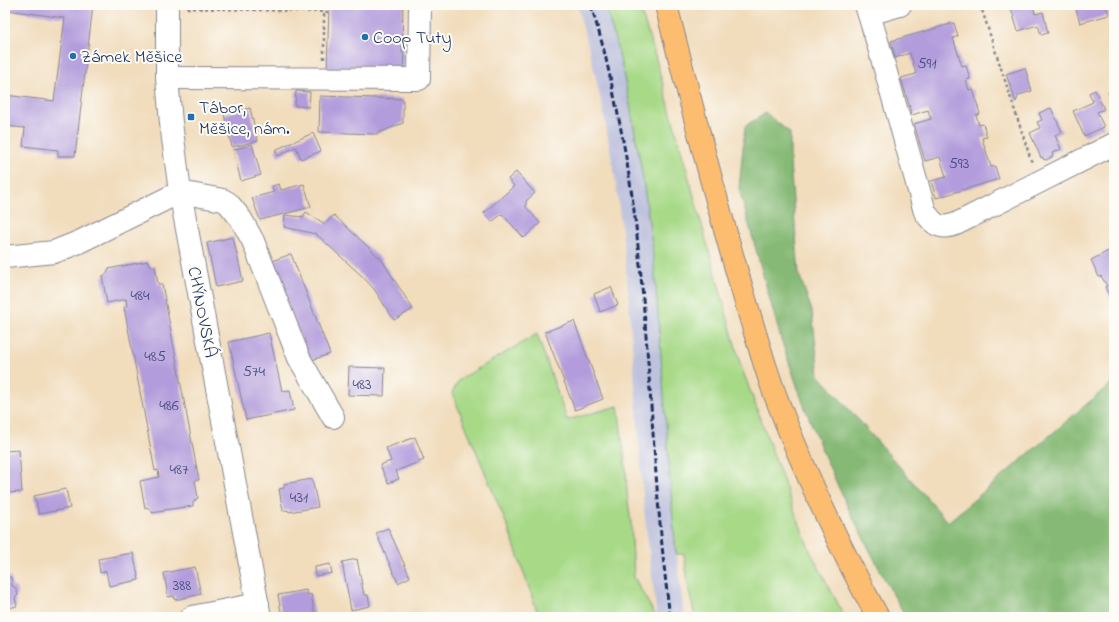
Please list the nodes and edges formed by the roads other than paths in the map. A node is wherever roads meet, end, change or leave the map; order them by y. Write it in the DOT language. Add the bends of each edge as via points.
graph roads {
  1 [pos="420,5"];
  2 [pos="666,5"];
  3 [pos="900,5"];
  4 [pos="177,7"];
  5 [pos="868,9"];
  6 [pos="168,78"];
  7 [pos="1114,144"];
  8 [pos="180,192"];
  9 [pos="5,257"];
  10 [pos="333,417"];
  11 [pos="858,580"];
  12 [pos="259,611"];
  13 [pos="192,617"];
  14 [pos="878,617"];
  15 [pos="884,617"];
  1 -- 6 [label="street" via="419,79"];
  2 -- 11 [label="main road" via="730,249 774,390 800,458"];
  3 -- 5 [label="street"];
  4 -- 6 [label="street, CHÝNOVSKÁ"];
  5 -- 7 [label="street" via="925,212 933,223 941,226 956,224"];
  6 -- 8 [label="street, CHÝNOVSKÁ"];
  8 -- 9 [label="street" via="54,252"];
  8 -- 10 [label="street" via="223,200 240,219 253,241 299,358"];
  8 -- 12 [label="street, CHÝNOVSKÁ"];
  11 -- 14 [label="main road"];
  11 -- 15 [label="main road"];
  12 -- 13 [label="street"];
}
